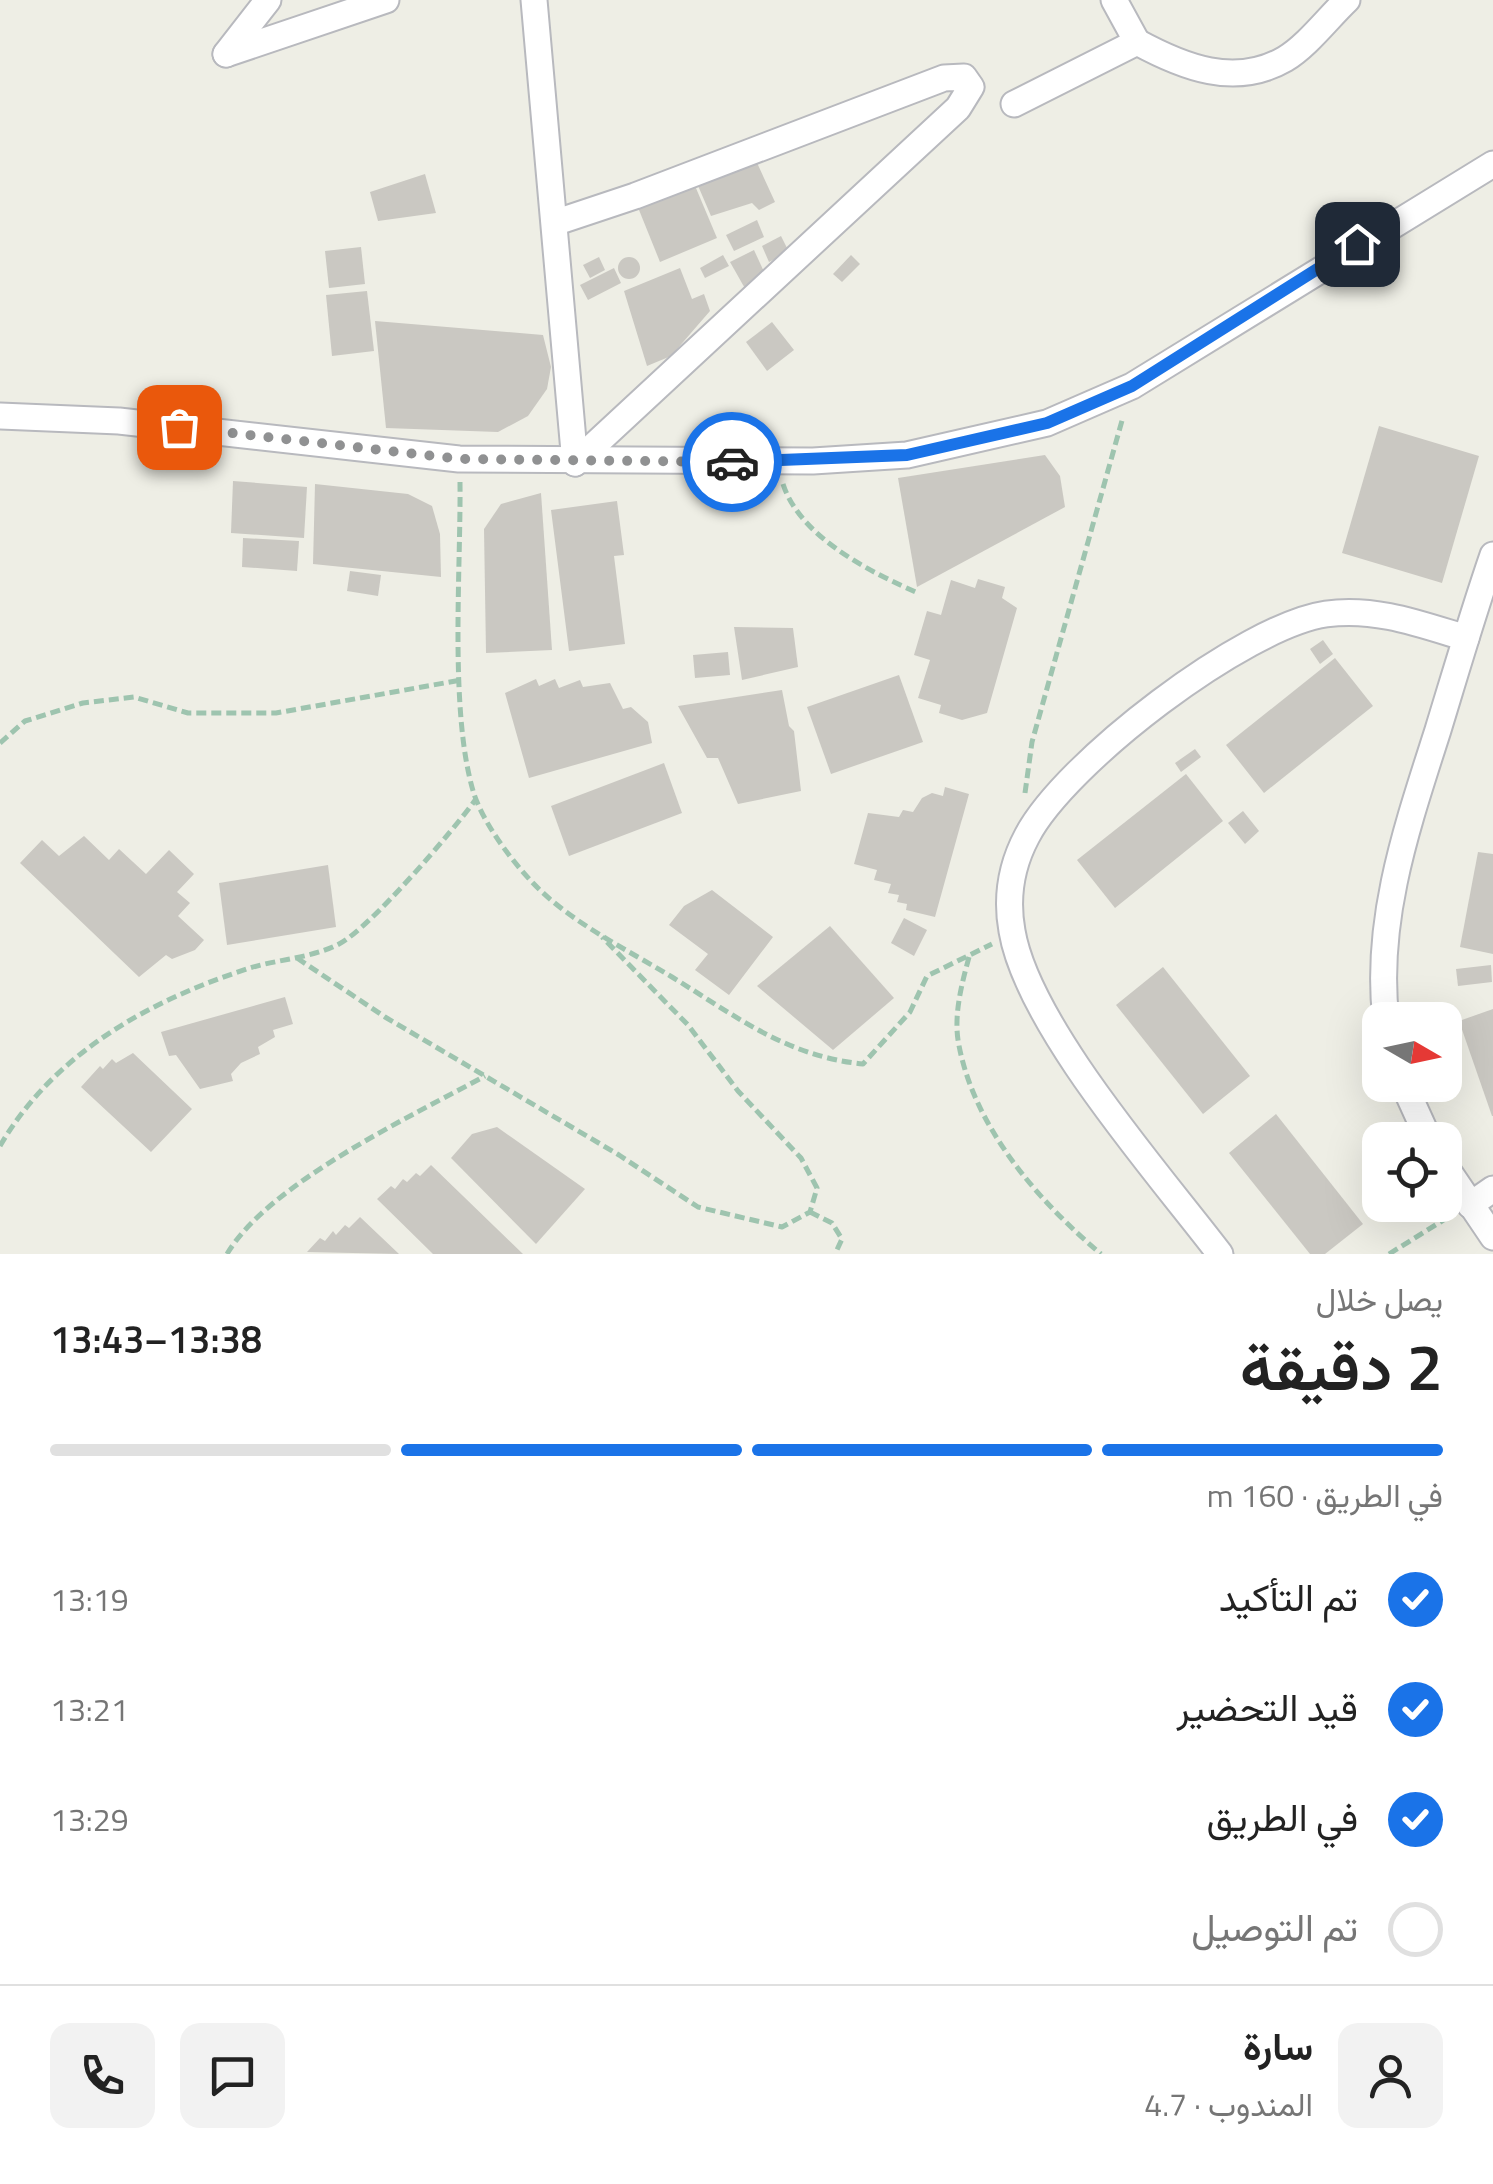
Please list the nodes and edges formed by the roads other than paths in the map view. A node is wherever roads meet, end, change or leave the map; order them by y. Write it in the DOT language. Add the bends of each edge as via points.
graph roads {
  1 [pos="268,0"];
  2 [pos="386,0"];
  3 [pos="534,0"];
  4 [pos="1114,0"];
  5 [pos="1322,0"];
  6 [pos="1348,0"];
  7 [pos="1311,34"];
  8 [pos="1137,42"];
  9 [pos="1014,104"];
  10 [pos="1493,164"];
  11 [pos="557,222"];
  12 [pos="0,416"];
  13 [pos="575,463"];
  14 [pos="1493,555"];
  15 [pos="1466,638"];
  16 [pos="1385,1002"];
  17 [pos="1493,1189"];
  18 [pos="1462,1193"];
  19 [pos="1470,1205"];
  20 [pos="1493,1238"];
  21 [pos="1220,1254"];
  1 -- 2 [label="street" via="226,54"];
  3 -- 11 [label="street"];
  4 -- 8 [label="street"];
  5 -- 7 [label="street"];
  6 -- 7 [label="street"];
  7 -- 8 [label="street" via="1288,58 1254,72 1200,70"];
  8 -- 9 [label="street"];
  10 -- 13 [label="street" via="1132,386 1047,423 907,455"];
  11 -- 13 [label="street"];
  11 -- 13 [label="street" via="944,78 964,77 972,87 958,108"];
  12 -- 13 [label="street" via="153,424 460,459"];
  14 -- 15 [label="street"];
  15 -- 16 [label="street" via="1386,913"];
  15 -- 21 [label="street" via="1389,615 1324,614 1285,625 1210,668 1136,724 1056,795 1015,862 1008,896 1024,971 1077,1065"];
  17 -- 19 [label="street"];
  18 -- 19 [label="street"];
  19 -- 20 [label="street"];
}
